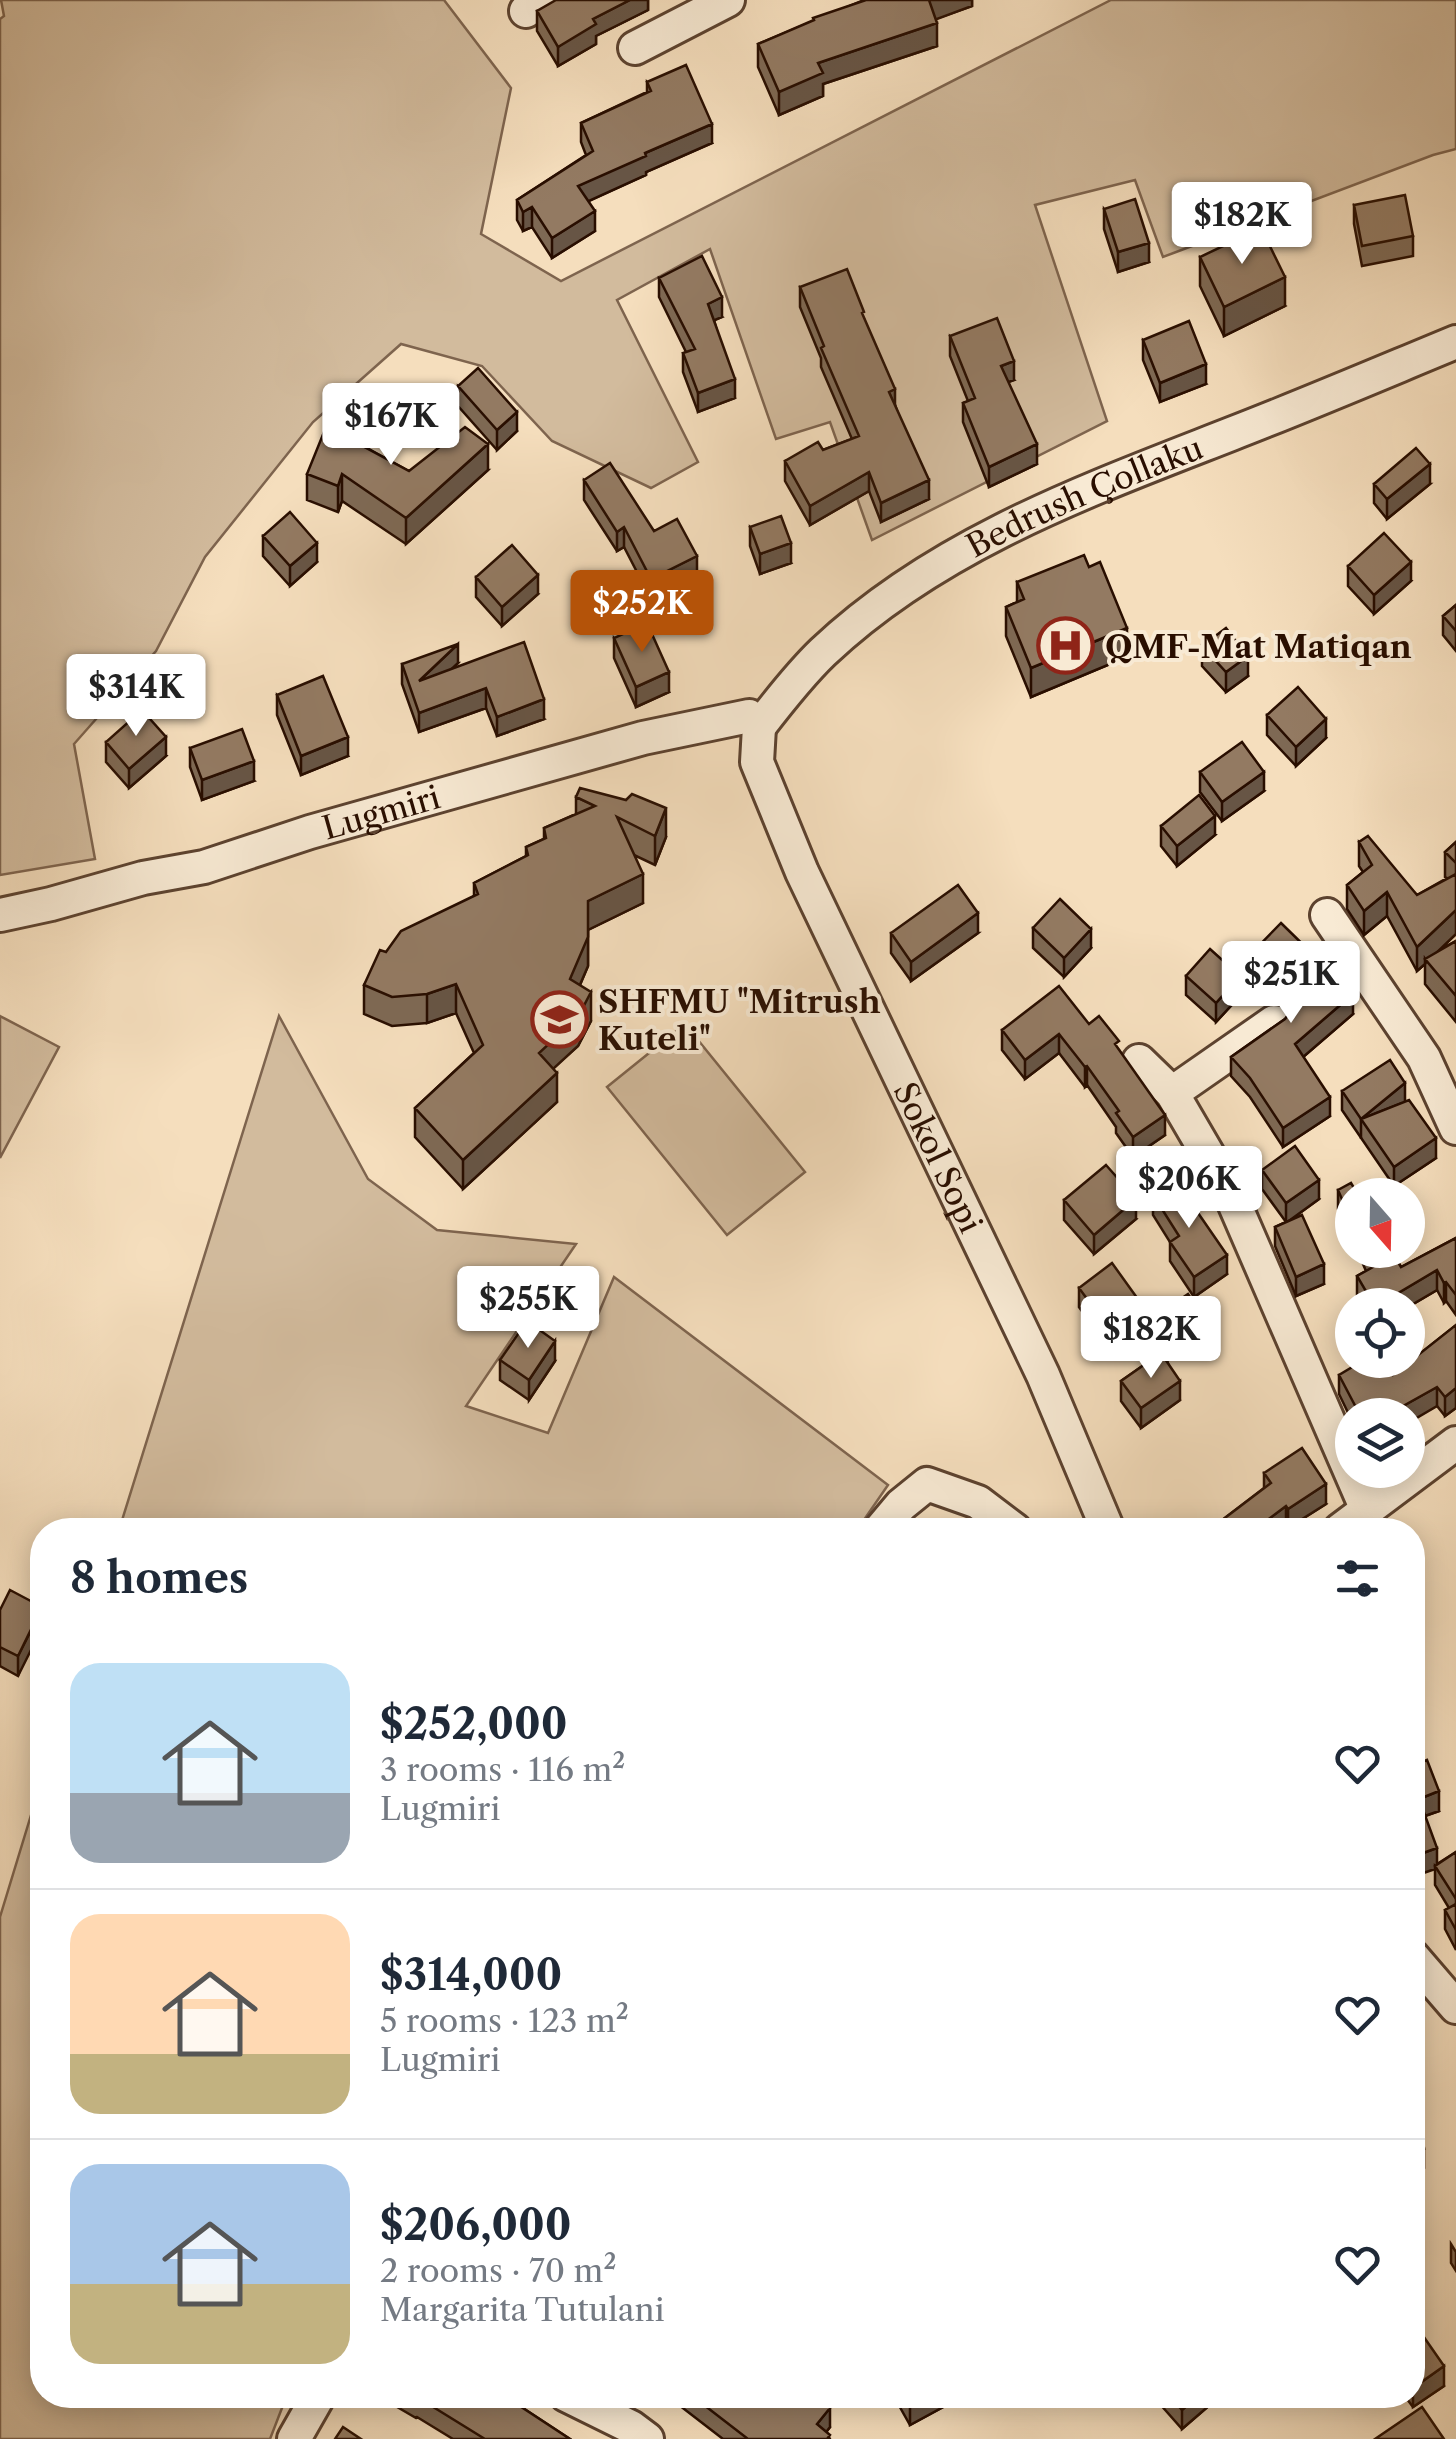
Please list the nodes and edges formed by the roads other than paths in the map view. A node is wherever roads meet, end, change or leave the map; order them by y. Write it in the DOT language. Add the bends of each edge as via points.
graph roads {
  1 [pos="728,0"];
  2 [pos="634,48"];
  3 [pos="1456,342"];
  4 [pos="759,727"];
  5 [pos="0,914"];
  6 [pos="1327,915"];
  7 [pos="1274,1022"];
  8 [pos="1139,1062"];
  9 [pos="1172,1093"];
  10 [pos="1456,1128"];
  11 [pos="1456,1443"];
  12 [pos="1367,1510"];
  13 [pos="890,1518"];
  14 [pos="999,1518"];
  15 [pos="1103,1518"];
  16 [pos="1356,1518"];
  17 [pos="1425,1971"];
  18 [pos="1456,2007"];
  19 [pos="312,2408"];
  20 [pos="593,2408"];
  21 [pos="294,2439"];
  22 [pos="647,2439"];
  1 -- 2 [label="street"];
  3 -- 4 [label="street, Bedrush Çollaku" via="978,542 836,641"];
  4 -- 5 [label="street, Lugmiri" via="749,716 643,738 204,867"];
  4 -- 15 [label="street, Sokol Sopi" via="757,762 802,872 1043,1375"];
  6 -- 10 [label="street" via="1424,1058"];
  7 -- 9 [label="street"];
  8 -- 9 [label="street"];
  9 -- 12 [label="street" via="1228,1189"];
  11 -- 12 [label="street"];
  12 -- 16 [label="street"];
  13 -- 14 [label="street" via="927,1484 978,1502"];
  17 -- 18 [label="street"];
  19 -- 21 [label="street"];
  20 -- 22 [label="street"];
}
